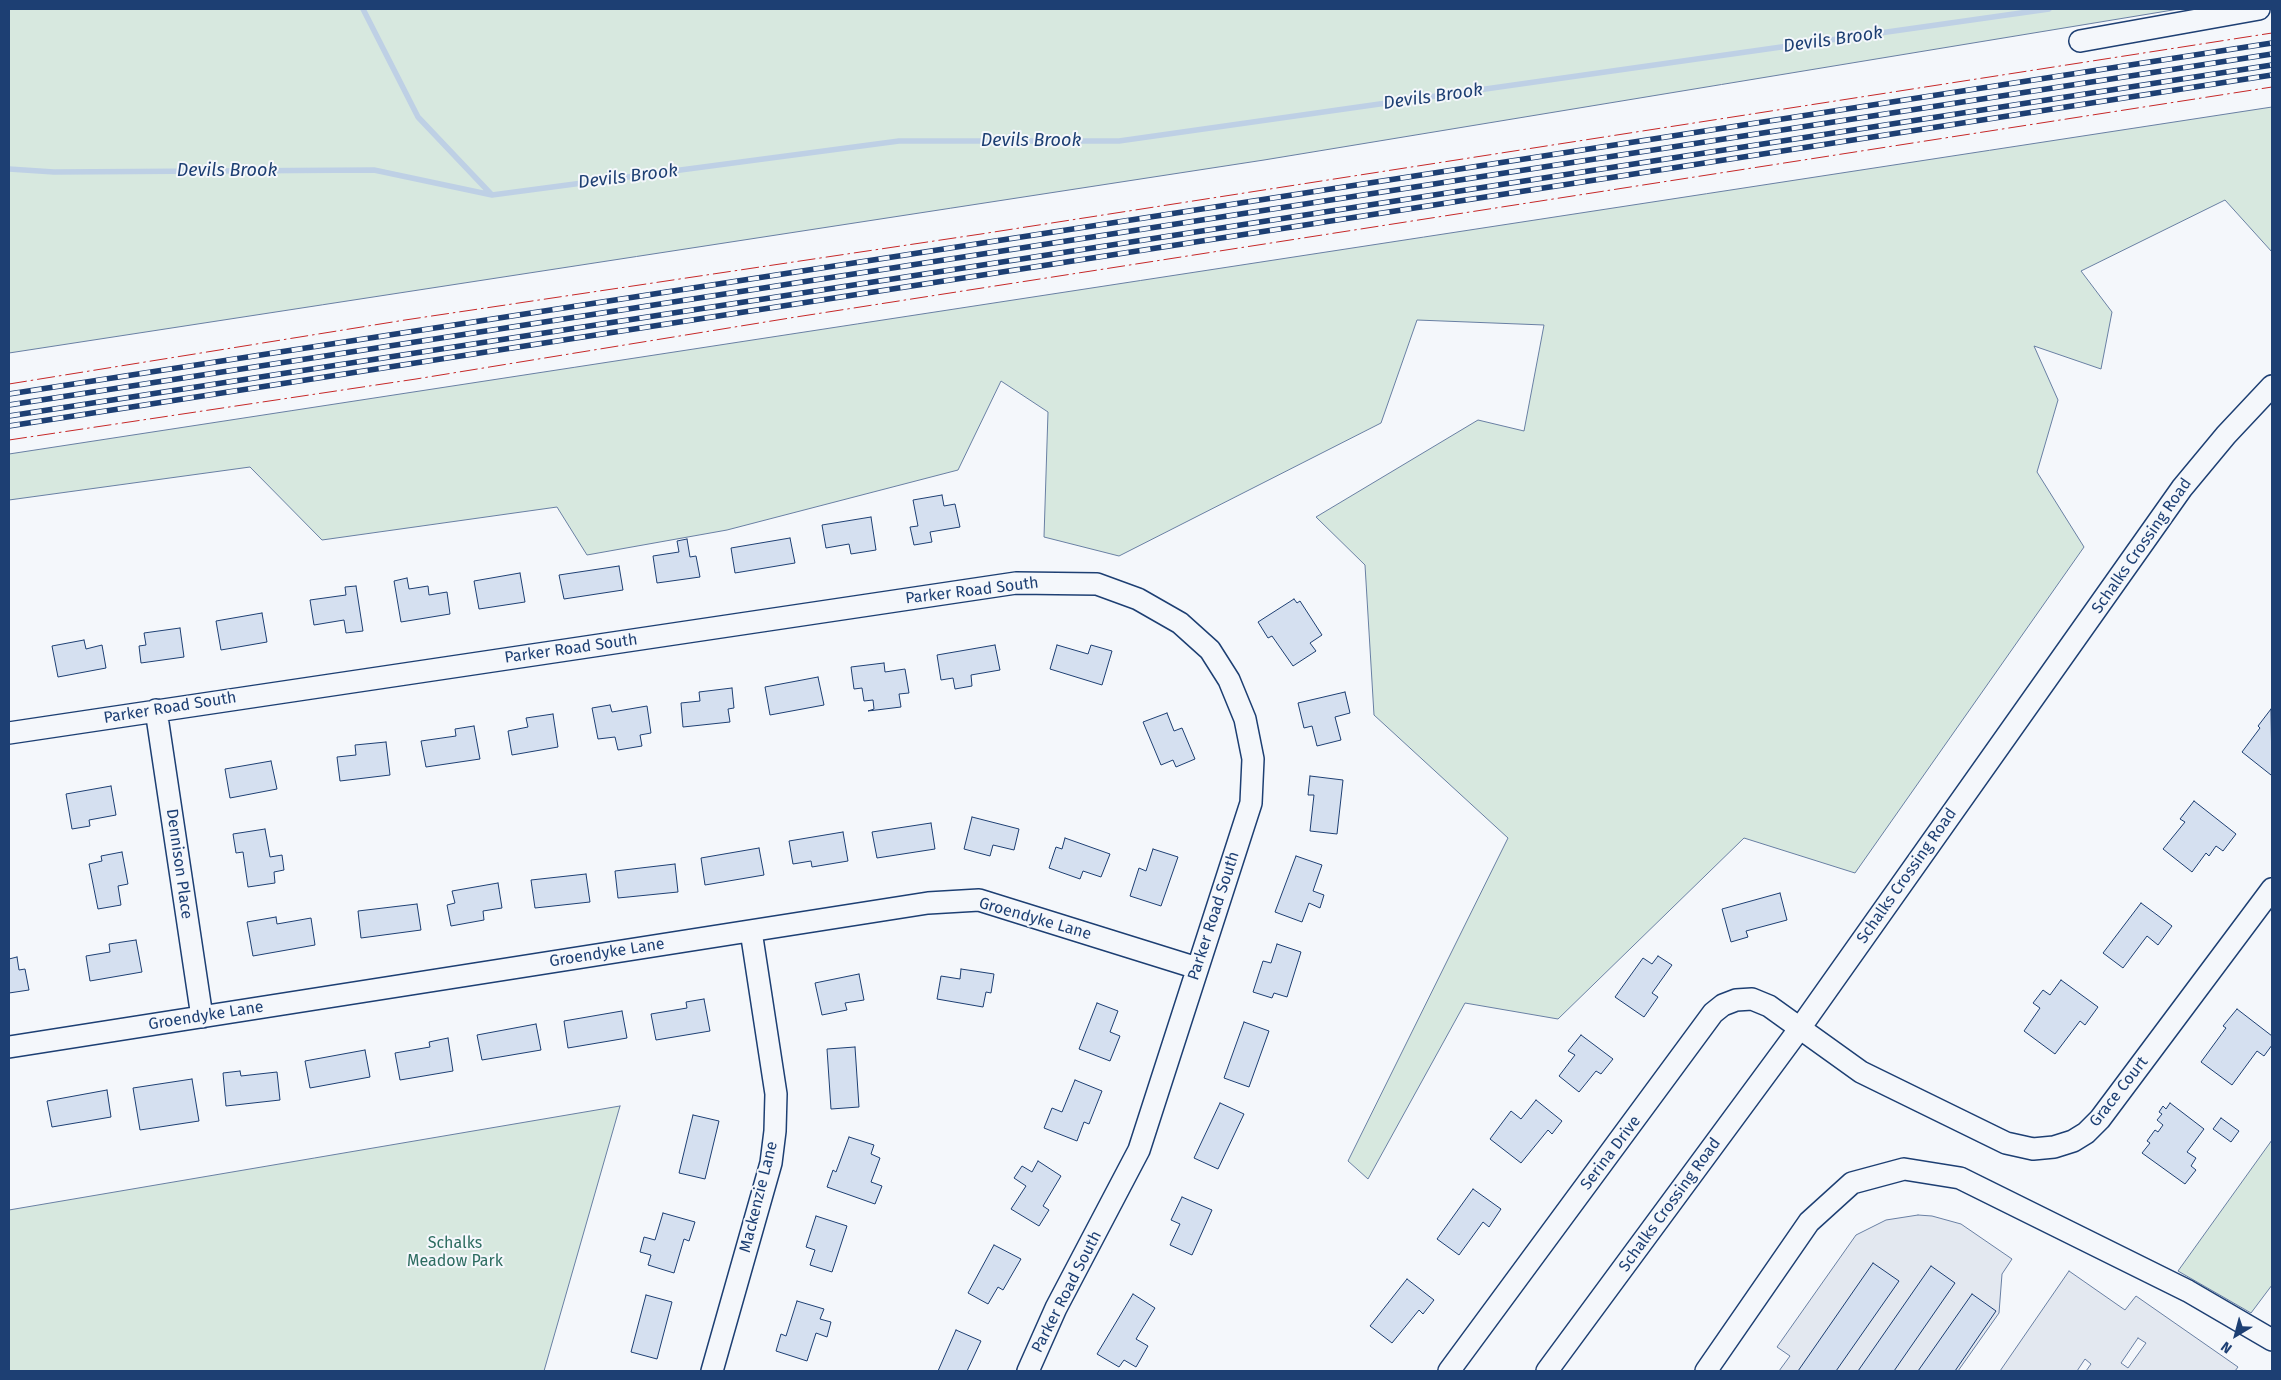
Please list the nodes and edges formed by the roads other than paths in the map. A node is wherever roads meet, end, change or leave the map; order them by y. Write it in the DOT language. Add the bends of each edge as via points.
graph roads {
  1 [pos="2259,9"];
  2 [pos="2080,42"];
  3 [pos="2272,386"];
  4 [pos="156,710"];
  5 [pos="9,733"];
  6 [pos="2272,889"];
  7 [pos="751,931"];
  8 [pos="1197,968"];
  9 [pos="202,1017"];
  10 [pos="1800,1028"];
  11 [pos="9,1047"];
  12 [pos="2272,1340"];
  13 [pos="712,1371"];
  14 [pos="1028,1371"];
  15 [pos="1449,1371"];
  16 [pos="1547,1371"];
  17 [pos="1706,1371"];
  1 -- 2 [label="street"];
  3 -- 10 [label="street, Schalks Crossing Road" via="2182,488"];
  4 -- 5 [label="street, Parker Road South"];
  4 -- 8 [label="street, Parker Road South" via="1016,583 1097,584 1138,599 1180,624 1210,650 1229,680 1245,719 1253,759 1251,803"];
  4 -- 9 [label="street, Dennison Place"];
  6 -- 10 [label="street, Grace Court" via="2100,1120 2079,1137 2054,1147 2033,1149 2006,1143 1861,1072"];
  7 -- 8 [label="street, Groendyke Lane" via="928,903 979,900"];
  7 -- 9 [label="street, Groendyke Lane"];
  7 -- 13 [label="street, Mackenzie Lane" via="776,1094 775,1131 771,1163"];
  8 -- 14 [label="street, Parker Road South" via="1139,1150 1056,1308"];
  9 -- 11 [label="street, Groendyke Lane"];
  10 -- 15 [label="street, Serina Drive" via="1769,1006 1752,999 1736,1000 1713,1013"];
  10 -- 16 [label="street, Schalks Crossing Road"];
  12 -- 17 [label="street" via="2188,1291 1960,1178 1904,1169 1852,1182 1809,1222"];
}
